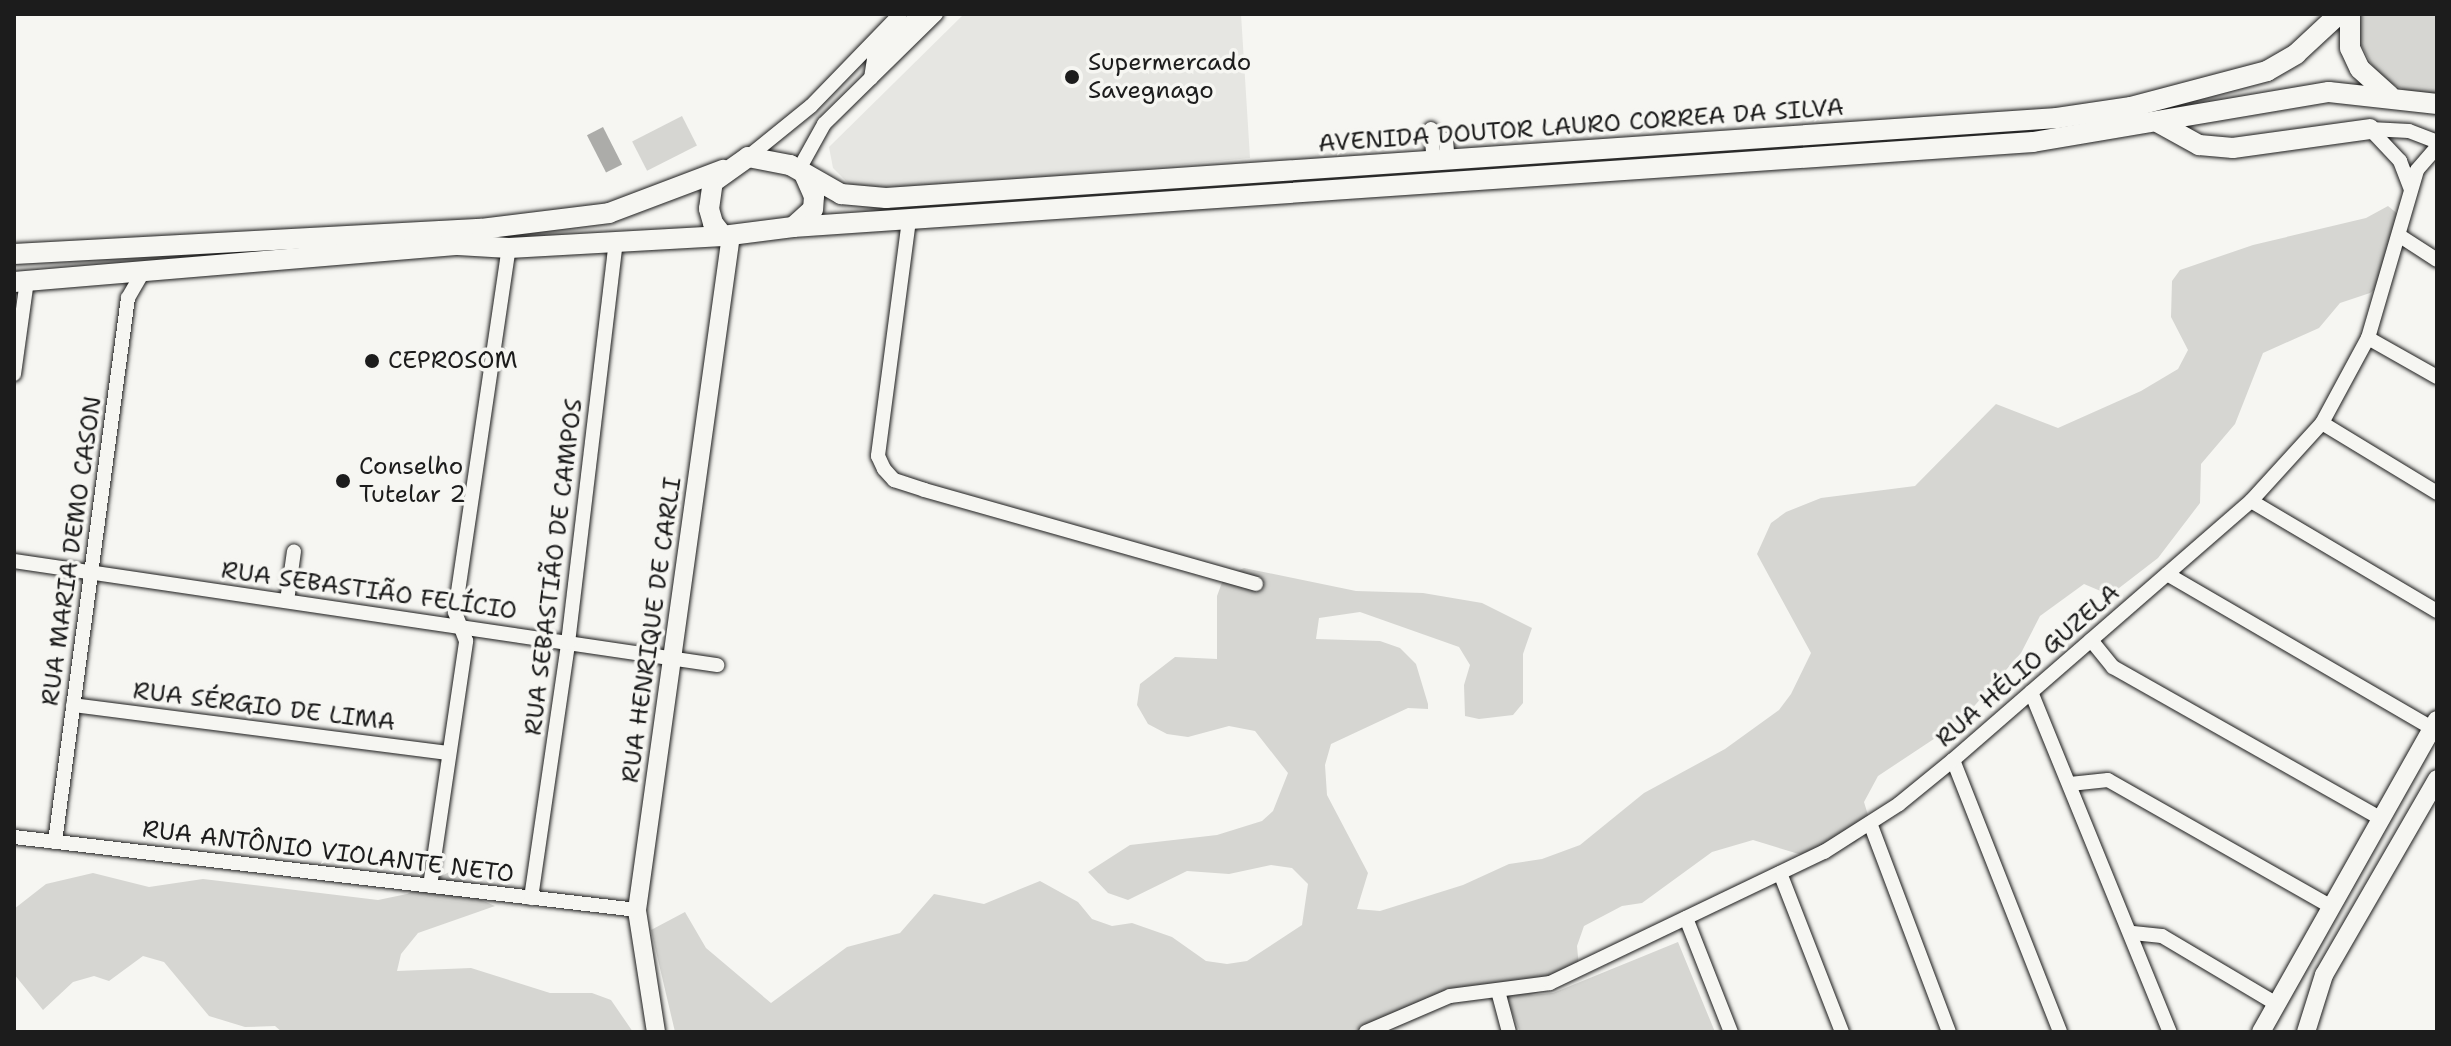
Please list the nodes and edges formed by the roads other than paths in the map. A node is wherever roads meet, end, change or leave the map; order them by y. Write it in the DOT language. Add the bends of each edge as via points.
graph roads {
  1 [pos="900,14"];
  2 [pos="919,14"];
  3 [pos="936,14"];
  4 [pos="2339,14"];
  5 [pos="2350,14"];
  6 [pos="871,78"];
  7 [pos="2400,102"];
  8 [pos="2437,104"];
  9 [pos="2159,123"];
  10 [pos="1431,129"];
  11 [pos="2370,129"];
  12 [pos="1446,140"];
  13 [pos="2437,145"];
  14 [pos="748,157"];
  15 [pos="1441,163"];
  16 [pos="723,170"];
  17 [pos="801,174"];
  18 [pos="2411,189"];
  19 [pos="909,220"];
  20 [pos="793,227"];
  21 [pos="727,235"];
  22 [pos="2400,236"];
  23 [pos="616,241"];
  24 [pos="509,248"];
  25 [pos="14,254"];
  26 [pos="2437,260"];
  27 [pos="144,270"];
  28 [pos="21,281"];
  29 [pos="2368,338"];
  30 [pos="14,374"];
  31 [pos="2437,377"];
  32 [pos="2322,423"];
  33 [pos="2437,493"];
  34 [pos="2251,501"];
  35 [pos="294,551"];
  36 [pos="14,561"];
  37 [pos="91,573"];
  38 [pos="2167,574"];
  39 [pos="1256,584"];
  40 [pos="287,601"];
  41 [pos="2437,611"];
  42 [pos="460,627"];
  43 [pos="2091,640"];
  44 [pos="568,643"];
  45 [pos="673,658"];
  46 [pos="717,665"];
  47 [pos="2031,692"];
  48 [pos="73,705"];
  49 [pos="2434,724"];
  50 [pos="449,753"];
  51 [pos="1953,760"];
  52 [pos="2437,779"];
  53 [pos="2070,784"];
  54 [pos="2380,818"];
  55 [pos="1870,823"];
  56 [pos="14,837"];
  57 [pos="55,842"];
  58 [pos="1780,873"];
  59 [pos="430,886"];
  60 [pos="531,898"];
  61 [pos="2330,906"];
  62 [pos="637,910"];
  63 [pos="1686,918"];
  64 [pos="2133,933"];
  65 [pos="1498,991"];
  66 [pos="2275,1003"];
  67 [pos="656,1032"];
  68 [pos="1367,1032"];
  69 [pos="1509,1032"];
  70 [pos="1731,1032"];
  71 [pos="1842,1032"];
  72 [pos="1949,1032"];
  73 [pos="2060,1032"];
  74 [pos="2170,1032"];
  75 [pos="2261,1032"];
  76 [pos="2306,1032"];
  1 -- 14 [label="street" via="811,106"];
  2 -- 6 [label="street" via="874,58"];
  3 -- 6 [label="street"];
  4 -- 15 [label="main road, AVENIDA DOUTOR LAURO CORREA DA SILVA" via="2296,54 2267,71 2131,107 1946,128"];
  5 -- 7 [label="main road" via="2350,48 2360,69"];
  6 -- 17 [label="street" via="824,124"];
  7 -- 8 [label="main road"];
  7 -- 9 [label="main road" via="2329,92"];
  9 -- 11 [label="main road" via="2199,145 2233,148"];
  9 -- 19 [label="main road" via="2033,142"];
  10 -- 15 [label="street"];
  11 -- 13 [label="street" via="2409,131"];
  11 -- 18 [label="street" via="2400,161"];
  12 -- 15 [label="street"];
  13 -- 18 [label="street, RUA HÉLIO GUZELA" via="2417,170"];
  14 -- 16 [label="main road"];
  14 -- 17 [label="main road" via="772,159"];
  15 -- 17 [label="main road, AVENIDA DOUTOR LAURO CORREA DA SILVA" via="886,198 841,194"];
  16 -- 21 [label="main road" via="713,182 709,209"];
  16 -- 25 [label="main road" via="609,213 481,229"];
  17 -- 20 [label="main road" via="814,196 813,209"];
  18 -- 22 [label="street, RUA HÉLIO GUZELA"];
  19 -- 20 [label="main road"];
  19 -- 39 [label="street" via="878,456 894,480"];
  20 -- 21 [label="main road"];
  21 -- 23 [label="main road"];
  21 -- 45 [label="street, RUA HENRIQUE DE CARLI"];
  22 -- 26 [label="street"];
  22 -- 29 [label="street, RUA HÉLIO GUZELA"];
  23 -- 24 [label="main road"];
  23 -- 44 [label="street, RUA SEBASTIÃO DE CAMPOS"];
  24 -- 27 [label="main road" via="458,245"];
  24 -- 42 [label="street" via="455,612"];
  27 -- 28 [label="main road"];
  27 -- 37 [label="street, RUA MARIA DEMO CASON" via="128,298"];
  28 -- 30 [label="street"];
  29 -- 31 [label="street"];
  29 -- 32 [label="street, RUA HÉLIO GUZELA"];
  32 -- 33 [label="street"];
  32 -- 34 [label="street, RUA HÉLIO GUZELA"];
  34 -- 38 [label="street, RUA HÉLIO GUZELA"];
  34 -- 41 [label="street"];
  35 -- 40 [label="street"];
  36 -- 37 [label="street, RUA SEBASTIÃO FELÍCIO"];
  37 -- 40 [label="street, RUA SEBASTIÃO FELÍCIO"];
  37 -- 48 [label="street, RUA MARIA DEMO CASON"];
  38 -- 43 [label="street, RUA HÉLIO GUZELA"];
  38 -- 49 [label="street"];
  40 -- 42 [label="street, RUA SEBASTIÃO FELÍCIO"];
  42 -- 44 [label="street, RUA SEBASTIÃO FELÍCIO"];
  42 -- 50 [label="street" via="466,641"];
  43 -- 47 [label="street, RUA HÉLIO GUZELA"];
  43 -- 54 [label="street" via="2113,667"];
  44 -- 45 [label="street, RUA SEBASTIÃO FELÍCIO"];
  44 -- 60 [label="street, RUA SEBASTIÃO DE CAMPOS"];
  45 -- 46 [label="street, RUA SEBASTIÃO FELÍCIO"];
  45 -- 62 [label="street, RUA HENRIQUE DE CARLI"];
  47 -- 51 [label="street, RUA HÉLIO GUZELA"];
  47 -- 53 [label="street"];
  48 -- 50 [label="street, RUA SÉRGIO DE LIMA"];
  48 -- 57 [label="street, RUA MARIA DEMO CASON"];
  49 -- 54 [label="street"];
  50 -- 59 [label="street"];
  51 -- 55 [label="street, RUA HÉLIO GUZELA"];
  51 -- 73 [label="street"];
  52 -- 76 [label="street" via="2324,975"];
  53 -- 61 [label="street" via="2108,780"];
  53 -- 64 [label="street"];
  54 -- 61 [label="street"];
  55 -- 58 [label="street, RUA HÉLIO GUZELA"];
  55 -- 72 [label="street"];
  56 -- 57 [label="street, RUA ANTÔNIO VIOLANTE NETO"];
  57 -- 59 [label="street, RUA ANTÔNIO VIOLANTE NETO"];
  58 -- 63 [label="street, RUA HÉLIO GUZELA"];
  58 -- 71 [label="street"];
  59 -- 60 [label="street, RUA ANTÔNIO VIOLANTE NETO"];
  60 -- 62 [label="street, RUA ANTÔNIO VIOLANTE NETO"];
  61 -- 66 [label="street"];
  62 -- 67 [label="street, RUA HENRIQUE DE CARLI"];
  63 -- 65 [label="street, RUA HÉLIO GUZELA" via="1550,983"];
  63 -- 70 [label="street"];
  64 -- 66 [label="street" via="2162,936"];
  64 -- 74 [label="street"];
  65 -- 68 [label="street, RUA HÉLIO GUZELA" via="1450,996"];
  65 -- 69 [label="street"];
  66 -- 75 [label="street"];
}
